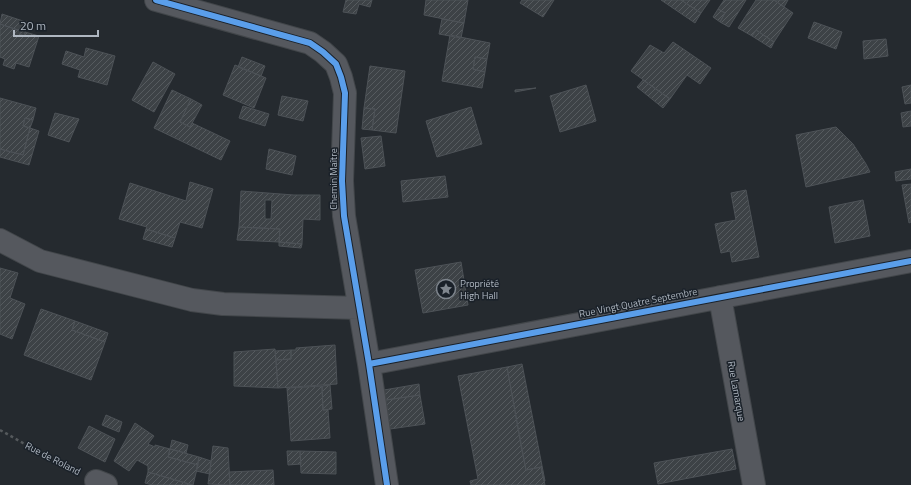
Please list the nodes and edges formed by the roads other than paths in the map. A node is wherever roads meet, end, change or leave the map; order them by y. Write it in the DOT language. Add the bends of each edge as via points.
graph roads {
  1 [pos="156,0"];
  2 [pos="0,240"];
  3 [pos="911,261"];
  4 [pos="720,297"];
  5 [pos="359,308"];
  6 [pos="369,364"];
  7 [pos="387,485"];
  8 [pos="754,485"];
  1 -- 5 [label="street, Chemin Maître" via="310,43 336,64 344,93 344,216"];
  2 -- 5 [label="street" via="40,261 192,300 223,304"];
  3 -- 4 [label="street, Rue Vingt Quatre Septembre"];
  4 -- 6 [label="street, Rue Vingt Quatre Septembre"];
  4 -- 8 [label="street, Rue Lamarque"];
  5 -- 6 [label="street, Chemin Maître"];
  6 -- 7 [label="street, Chemin Maître"];
}
